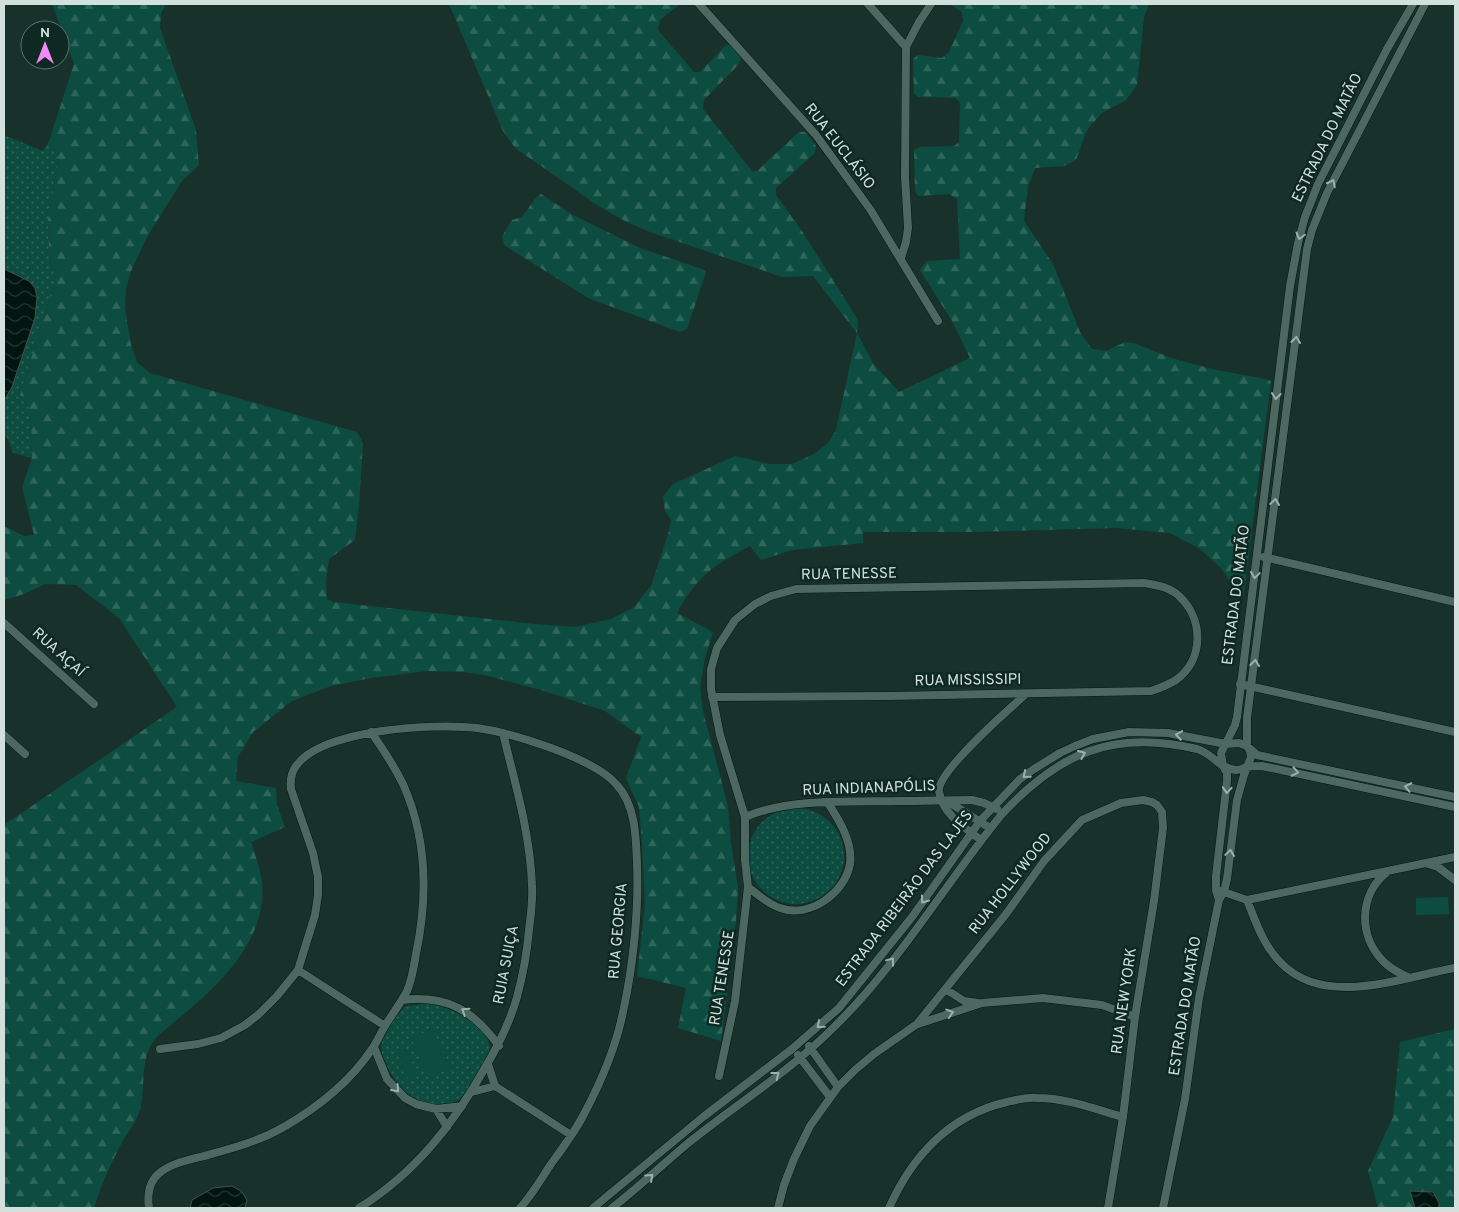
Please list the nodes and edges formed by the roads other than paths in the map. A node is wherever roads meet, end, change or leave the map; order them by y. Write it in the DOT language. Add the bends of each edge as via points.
graph roads {
  1 [pos="700,4"];
  2 [pos="868,4"];
  3 [pos="931,4"];
  4 [pos="1413,4"];
  5 [pos="1425,4"];
  6 [pos="1397,32"];
  7 [pos="1408,37"];
  8 [pos="906,47"];
  9 [pos="1388,49"];
  10 [pos="1398,54"];
  11 [pos="901,258"];
  12 [pos="938,321"];
  13 [pos="1257,556"];
  14 [pos="1268,558"];
  15 [pos="1455,602"];
  16 [pos="4,623"];
  17 [pos="1198,641"];
  18 [pos="1240,684"];
  19 [pos="1252,687"];
  20 [pos="1026,694"];
  21 [pos="712,697"];
  22 [pos="94,704"];
  23 [pos="372,732"];
  24 [pos="1455,732"];
  25 [pos="503,733"];
  26 [pos="4,736"];
  27 [pos="1226,744"];
  28 [pos="1247,746"];
  29 [pos="26,754"];
  30 [pos="1223,766"];
  31 [pos="1247,767"];
  32 [pos="1455,797"];
  33 [pos="945,800"];
  34 [pos="1152,802"];
  35 [pos="828,803"];
  36 [pos="993,807"];
  37 [pos="1455,807"];
  38 [pos="1002,814"];
  39 [pos="745,817"];
  40 [pos="980,821"];
  41 [pos="990,828"];
  42 [pos="972,833"];
  43 [pos="981,840"];
  44 [pos="1455,857"];
  45 [pos="1423,863"];
  46 [pos="1389,871"];
  47 [pos="1455,880"];
  48 [pos="748,887"];
  49 [pos="1220,891"];
  50 [pos="1247,900"];
  51 [pos="1455,960"];
  52 [pos="1453,968"];
  53 [pos="298,970"];
  54 [pos="1409,978"];
  55 [pos="946,990"];
  56 [pos="402,1000"];
  57 [pos="982,1004"];
  58 [pos="1135,1017"];
  59 [pos="917,1024"];
  60 [pos="385,1026"];
  61 [pos="803,1040"];
  62 [pos="499,1046"];
  63 [pos="374,1048"];
  64 [pos="811,1048"];
  65 [pos="792,1049"];
  66 [pos="160,1050"];
  67 [pos="800,1058"];
  68 [pos="488,1064"];
  69 [pos="719,1076"];
  70 [pos="495,1086"];
  71 [pos="838,1087"];
  72 [pos="472,1092"];
  73 [pos="830,1097"];
  74 [pos="462,1106"];
  75 [pos="436,1109"];
  76 [pos="1123,1117"];
  77 [pos="447,1127"];
  78 [pos="571,1135"];
  79 [pos="148,1205"];
  80 [pos="359,1208"];
  81 [pos="520,1208"];
  82 [pos="593,1208"];
  83 [pos="612,1208"];
  84 [pos="778,1208"];
  85 [pos="889,1208"];
  86 [pos="1108,1208"];
  87 [pos="1163,1208"];
  1 -- 11 [label="street, RUA EUCLÁSIO" via="816,135"];
  2 -- 8 [label="street"];
  3 -- 8 [label="street"];
  4 -- 6 [label="street, ESTRADA DO MATÃO"];
  5 -- 7 [label="street, ESTRADA DO MATÃO"];
  6 -- 7 [label="street"];
  6 -- 9 [label="street, ESTRADA DO MATÃO"];
  7 -- 10 [label="street, ESTRADA DO MATÃO"];
  8 -- 11 [label="street" via="908,228"];
  9 -- 10 [label="street"];
  9 -- 13 [label="street, ESTRADA DO MATÃO, one-way" via="1318,184 1298,243 1288,296"];
  14 -- 10 [label="street, ESTRADA DO MATÃO, one-way" via="1312,230"];
  11 -- 12 [label="street, RUA EUCLÁSIO"];
  13 -- 14 [label="street"];
  13 -- 18 [label="street, ESTRADA DO MATÃO, one-way"];
  14 -- 15 [label="street"];
  19 -- 14 [label="street, ESTRADA DO MATÃO, one-way"];
  16 -- 22 [label="street, RUA AÇAÍ"];
  17 -- 20 [label="street, RUA MISSISSIPI" via="1187,669 1165,687"];
  17 -- 21 [label="street, RUA TENESSE" via="1198,628 1191,610 1179,595 1162,586 1144,583 796,589 754,604 735,620 714,658"];
  18 -- 19 [label="street"];
  18 -- 27 [label="street, ESTRADA DO MATÃO" via="1235,726"];
  19 -- 24 [label="street"];
  19 -- 28 [label="street, ESTRADA DO MATÃO"];
  20 -- 21 [label="street, RUA MISSISSIPI"];
  20 -- 33 [label="street" via="975,741 946,775 939,786 939,793"];
  21 -- 39 [label="street, RUA TENESSE"];
  23 -- 25 [label="street, RUA GEORGIA" via="444,727"];
  23 -- 53 [label="street, RUA GEORGIA" via="314,750 294,768 290,779 318,877 315,915"];
  23 -- 56 [label="street" via="403,784 412,808 424,866 419,937 408,989"];
  25 -- 62 [label="street, RUIA SUIÇA" via="525,819 532,886 522,979"];
  25 -- 78 [label="street, RUA GEORGIA" via="547,747 603,773 617,786 632,813 638,906 623,1012 612,1051"];
  26 -- 29 [label="street"];
  27 -- 28 [label="street"];
  27 -- 30 [label="street, ESTRADA DO MATÃO" via="1221,753"];
  27 -- 36 [label="street, ESTRADA RIBEIRÃO DAS LAJES, one-way" via="1168,733 1129,732 1093,739 1034,769"];
  28 -- 31 [label="street" via="1251,757"];
  32 -- 28 [label="street, one-way" via="1257,755"];
  30 -- 31 [label="street" via="1236,770"];
  38 -- 30 [label="street, ESTRADA RIBEIRÃO DAS LAJES, one-way" via="1056,766 1110,745 1152,742 1198,749"];
  30 -- 49 [label="street, ESTRADA DO MATÃO, one-way" via="1227,772 1227,792 1218,855"];
  31 -- 37 [label="street, one-way" via="1283,770"];
  49 -- 31 [label="street, one-way" via="1237,800"];
  33 -- 35 [label="street, RUA INDIANAPÓLIS"];
  33 -- 36 [label="street, RUA INDIANAPÓLIS" via="972,800"];
  33 -- 40 [label="street"];
  33 -- 42 [label="street" via="948,812"];
  34 -- 55 [label="street, RUA HOLLYWOOD" via="1136,800 1121,803 1082,820 1044,861"];
  34 -- 58 [label="street, RUA NEW YORK" via="1162,812 1164,828"];
  35 -- 39 [label="street, RUA INDIANAPÓLIS" via="767,809"];
  35 -- 48 [label="street" via="843,828 849,848 850,863 836,891 809,908 793,910 775,906"];
  36 -- 38 [label="street"];
  36 -- 40 [label="street, ESTRADA RIBEIRÃO DAS LAJES"];
  38 -- 41 [label="street, ESTRADA RIBEIRÃO DAS LAJES"];
  39 -- 48 [label="street, RUA TENESSE"];
  40 -- 41 [label="street"];
  40 -- 42 [label="street, ESTRADA RIBEIRÃO DAS LAJES"];
  41 -- 43 [label="street, ESTRADA RIBEIRÃO DAS LAJES"];
  42 -- 43 [label="street"];
  42 -- 61 [label="street, ESTRADA RIBEIRÃO DAS LAJES, one-way" via="858,986"];
  64 -- 43 [label="street, ESTRADA RIBEIRÃO DAS LAJES, one-way" via="874,984"];
  44 -- 45 [label="street"];
  45 -- 46 [label="street"];
  45 -- 47 [label="street" via="1438,867"];
  46 -- 50 [label="street"];
  46 -- 54 [label="street" via="1372,888 1364,926 1382,961"];
  48 -- 69 [label="street, RUA TENESSE" via="735,1001"];
  49 -- 50 [label="street"];
  49 -- 87 [label="street, ESTRADA DO MATÃO"];
  50 -- 54 [label="street" via="1270,950 1300,978 1326,986 1352,988"];
  51 -- 52 [label="street"];
  52 -- 54 [label="street"];
  53 -- 60 [label="street"];
  53 -- 66 [label="street, RUA GEORGIA" via="277,996 245,1025 214,1040"];
  55 -- 57 [label="street" via="964,1001"];
  55 -- 59 [label="street, RUA HOLLYWOOD"];
  56 -- 60 [label="street"];
  62 -- 56 [label="street, one-way" via="480,1023 455,1005 426,998"];
  57 -- 58 [label="street, RUA HOLLYWOOD" via="1042,998 1102,1005"];
  59 -- 57 [label="street, RUA HOLLYWOOD, one-way"];
  58 -- 76 [label="street, RUA NEW YORK"];
  59 -- 71 [label="street, RUA HOLLYWOOD" via="874,1054"];
  60 -- 63 [label="street"];
  61 -- 64 [label="street"];
  61 -- 65 [label="street, ESTRADA RIBEIRÃO DAS LAJES"];
  62 -- 68 [label="street, RUIA SUIÇA"];
  63 -- 75 [label="street, one-way" via="387,1079 400,1094 416,1104"];
  63 -- 79 [label="street" via="336,1090 280,1129 254,1141 163,1170 150,1185"];
  64 -- 67 [label="street, ESTRADA RIBEIRÃO DAS LAJES"];
  64 -- 71 [label="street"];
  65 -- 67 [label="street"];
  65 -- 82 [label="street, ESTRADA RIBEIRÃO DAS LAJES"];
  67 -- 73 [label="street"];
  83 -- 67 [label="street, ESTRADA RIBEIRÃO DAS LAJES, one-way" via="686,1145"];
  68 -- 70 [label="street"];
  68 -- 72 [label="street, RUIA SUIÇA"];
  70 -- 72 [label="street"];
  70 -- 78 [label="street"];
  71 -- 73 [label="street, RUA HOLLYWOOD"];
  72 -- 74 [label="street, RUIA SUIÇA"];
  73 -- 84 [label="street, RUA HOLLYWOOD" via="810,1126 794,1159"];
  74 -- 75 [label="street"];
  74 -- 77 [label="street, RUIA SUIÇA"];
  75 -- 77 [label="street"];
  76 -- 85 [label="street" via="1076,1103 1036,1098 998,1104 976,1112 936,1140 915,1161"];
  76 -- 86 [label="street, RUA NEW YORK"];
  77 -- 80 [label="street, RUIA SUIÇA" via="402,1177"];
  78 -- 81 [label="street, RUA GEORGIA"];
}
